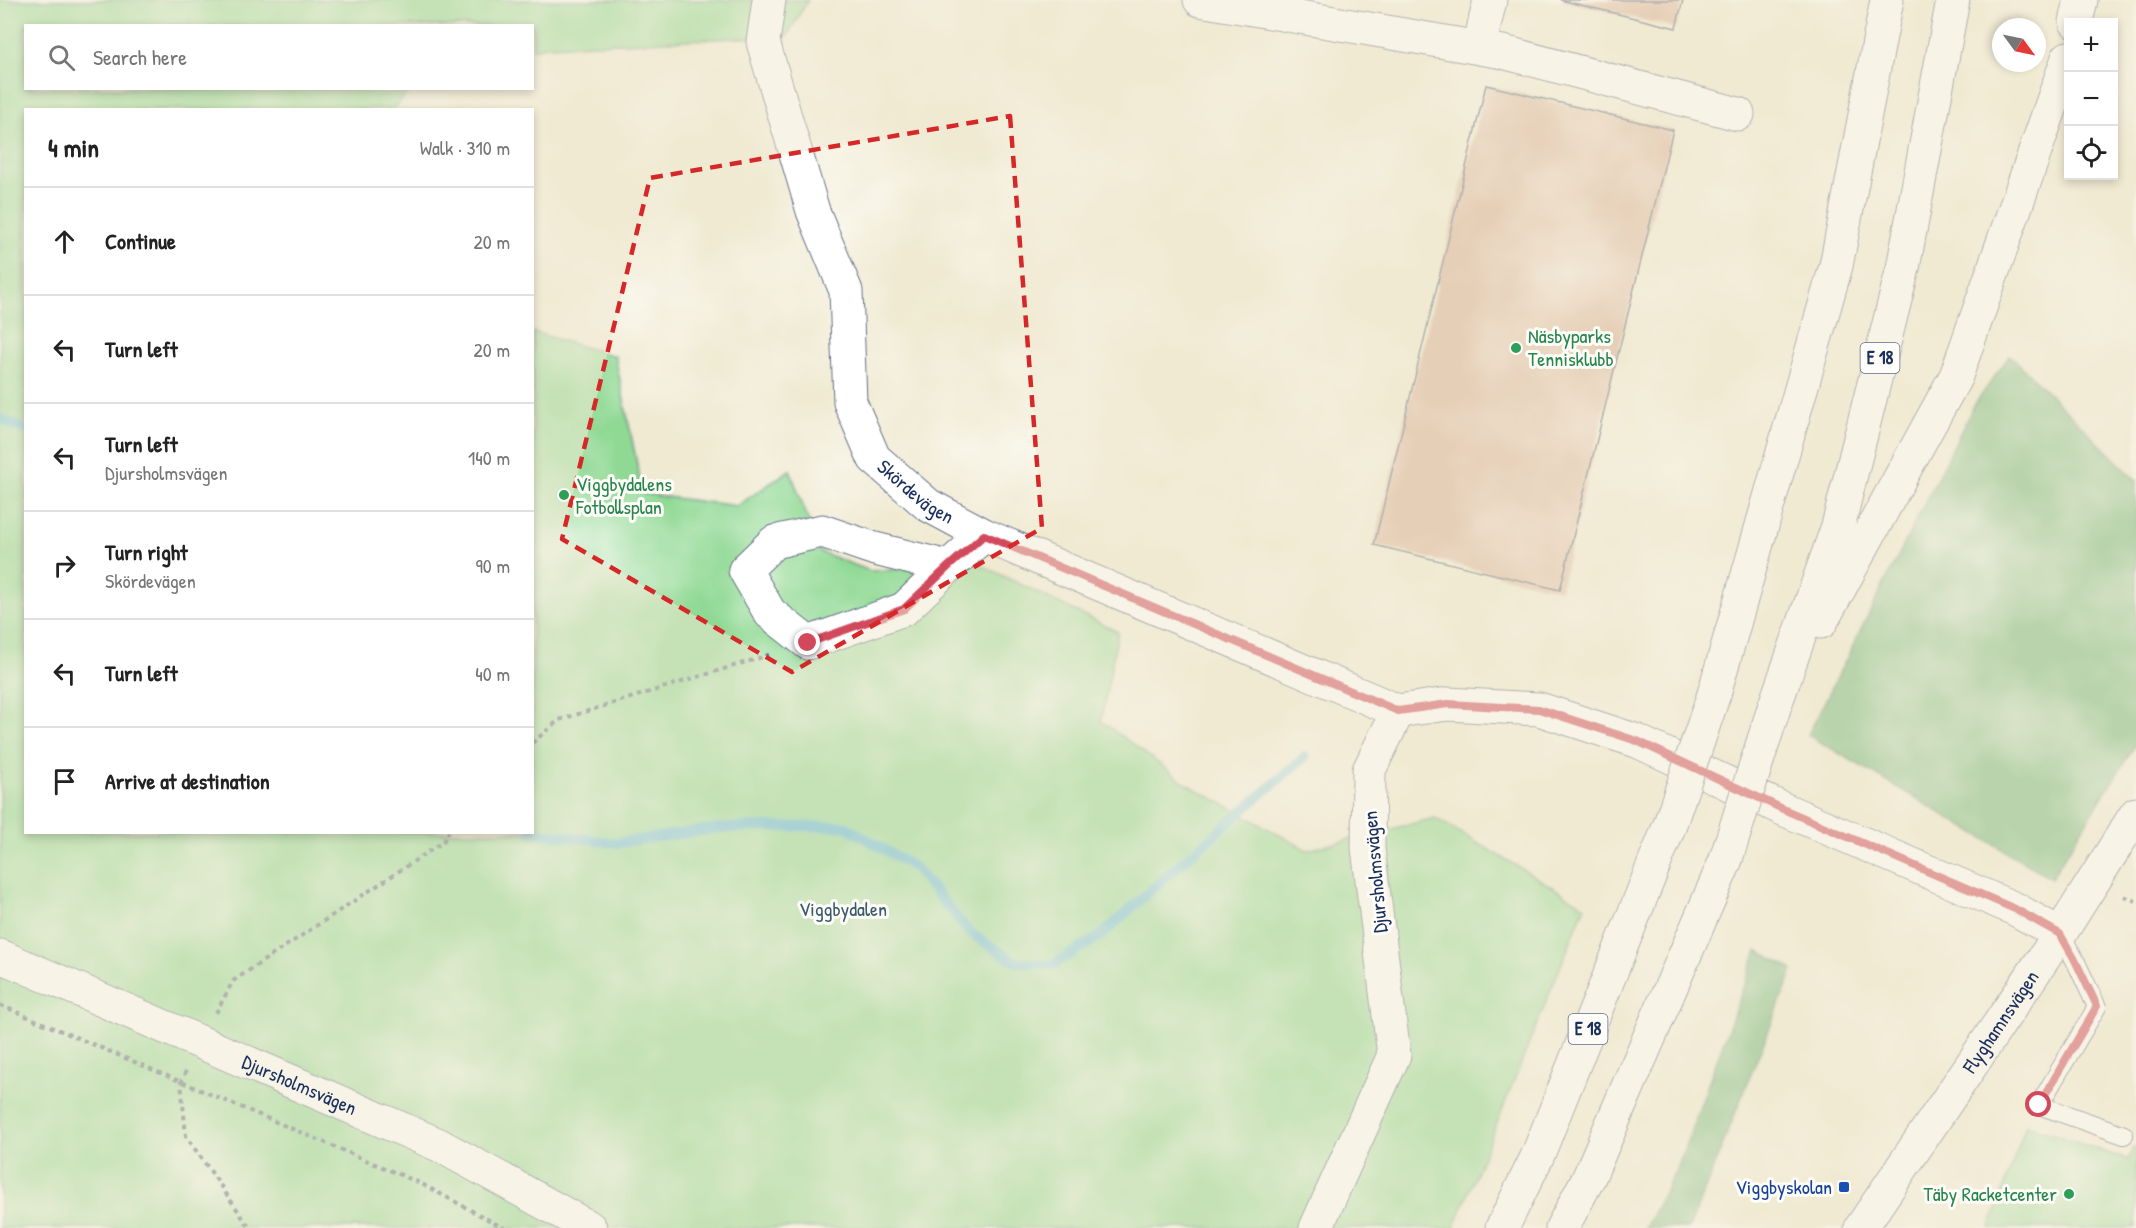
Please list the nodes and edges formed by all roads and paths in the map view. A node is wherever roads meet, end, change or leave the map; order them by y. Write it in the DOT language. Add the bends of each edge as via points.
graph roads {
  1 [pos="769,0"];
  2 [pos="1200,0"];
  3 [pos="1490,0"];
  4 [pos="1887,0"];
  5 [pos="1953,0"];
  6 [pos="2081,0"];
  7 [pos="2077,18"];
  8 [pos="1479,48"];
  9 [pos="2064,69"];
  10 [pos="1738,114"];
  11 [pos="984,535"];
  12 [pos="948,567"];
  13 [pos="808,643"];
  14 [pos="1774,708"];
  15 [pos="1398,711"];
  16 [pos="534,741"];
  17 [pos="2136,814"];
  18 [pos="448,834"];
  19 [pos="2060,934"];
  20 [pos="0,956"];
  21 [pos="0,1005"];
  22 [pos="200,1042"];
  23 [pos="181,1082"];
  24 [pos="2124,1135"];
  25 [pos="250,1228"];
  26 [pos="504,1228"];
  27 [pos="590,1228"];
  28 [pos="1316,1228"];
  29 [pos="1502,1228"];
  30 [pos="1562,1228"];
  31 [pos="1861,1228"];
  1 -- 11 [label="main road, Skördevägen" via="763,42 813,211 846,291 850,402 874,458 928,505"];
  2 -- 8 [label="main road"];
  3 -- 8 [label="main road"];
  4 -- 29 [label="main road, E 18, bridge" via="1836,266 1714,694 1669,827 1537,1157"];
  5 -- 14 [label="main road, E 18" via="1903,268 1844,504"];
  6 -- 7 [label="main road"];
  8 -- 10 [label="main road"];
  9 -- 14 [label="main road" via="1956,376"];
  11 -- 12 [label="main road"];
  11 -- 15 [label="main road, Skördevägen"];
  12 -- 13 [label="main road" via="904,609"];
  12 -- 13 [label="main road" via="822,531 774,542 745,570 770,613"];
  13 -- 16 [label="path" via="559,720"];
  14 -- 30 [label="main road, E 18, bridge" via="1725,862 1589,1177"];
  15 -- 19 [label="main road" via="1448,704 1539,709 1637,741 2015,909"];
  15 -- 28 [label="main road, Djursholmsvägen" via="1369,770 1368,848 1394,1054"];
  17 -- 19 [label="main road, Flyghamnsvägen"];
  18 -- 22 [label="path" via="443,842 233,981"];
  19 -- 24 [label="lane" via="2097,1006 2039,1105"];
  19 -- 31 [label="main road, Flyghamnsvägen"];
  20 -- 22 [label="main road, Djursholmsvägen"];
  21 -- 23 [label="path"];
  22 -- 23 [label="path"];
  22 -- 27 [label="main road, Djursholmsvägen" via="439,1145"];
  23 -- 25 [label="path" via="186,1136"];
  23 -- 26 [label="path" via="420,1183"];
}
